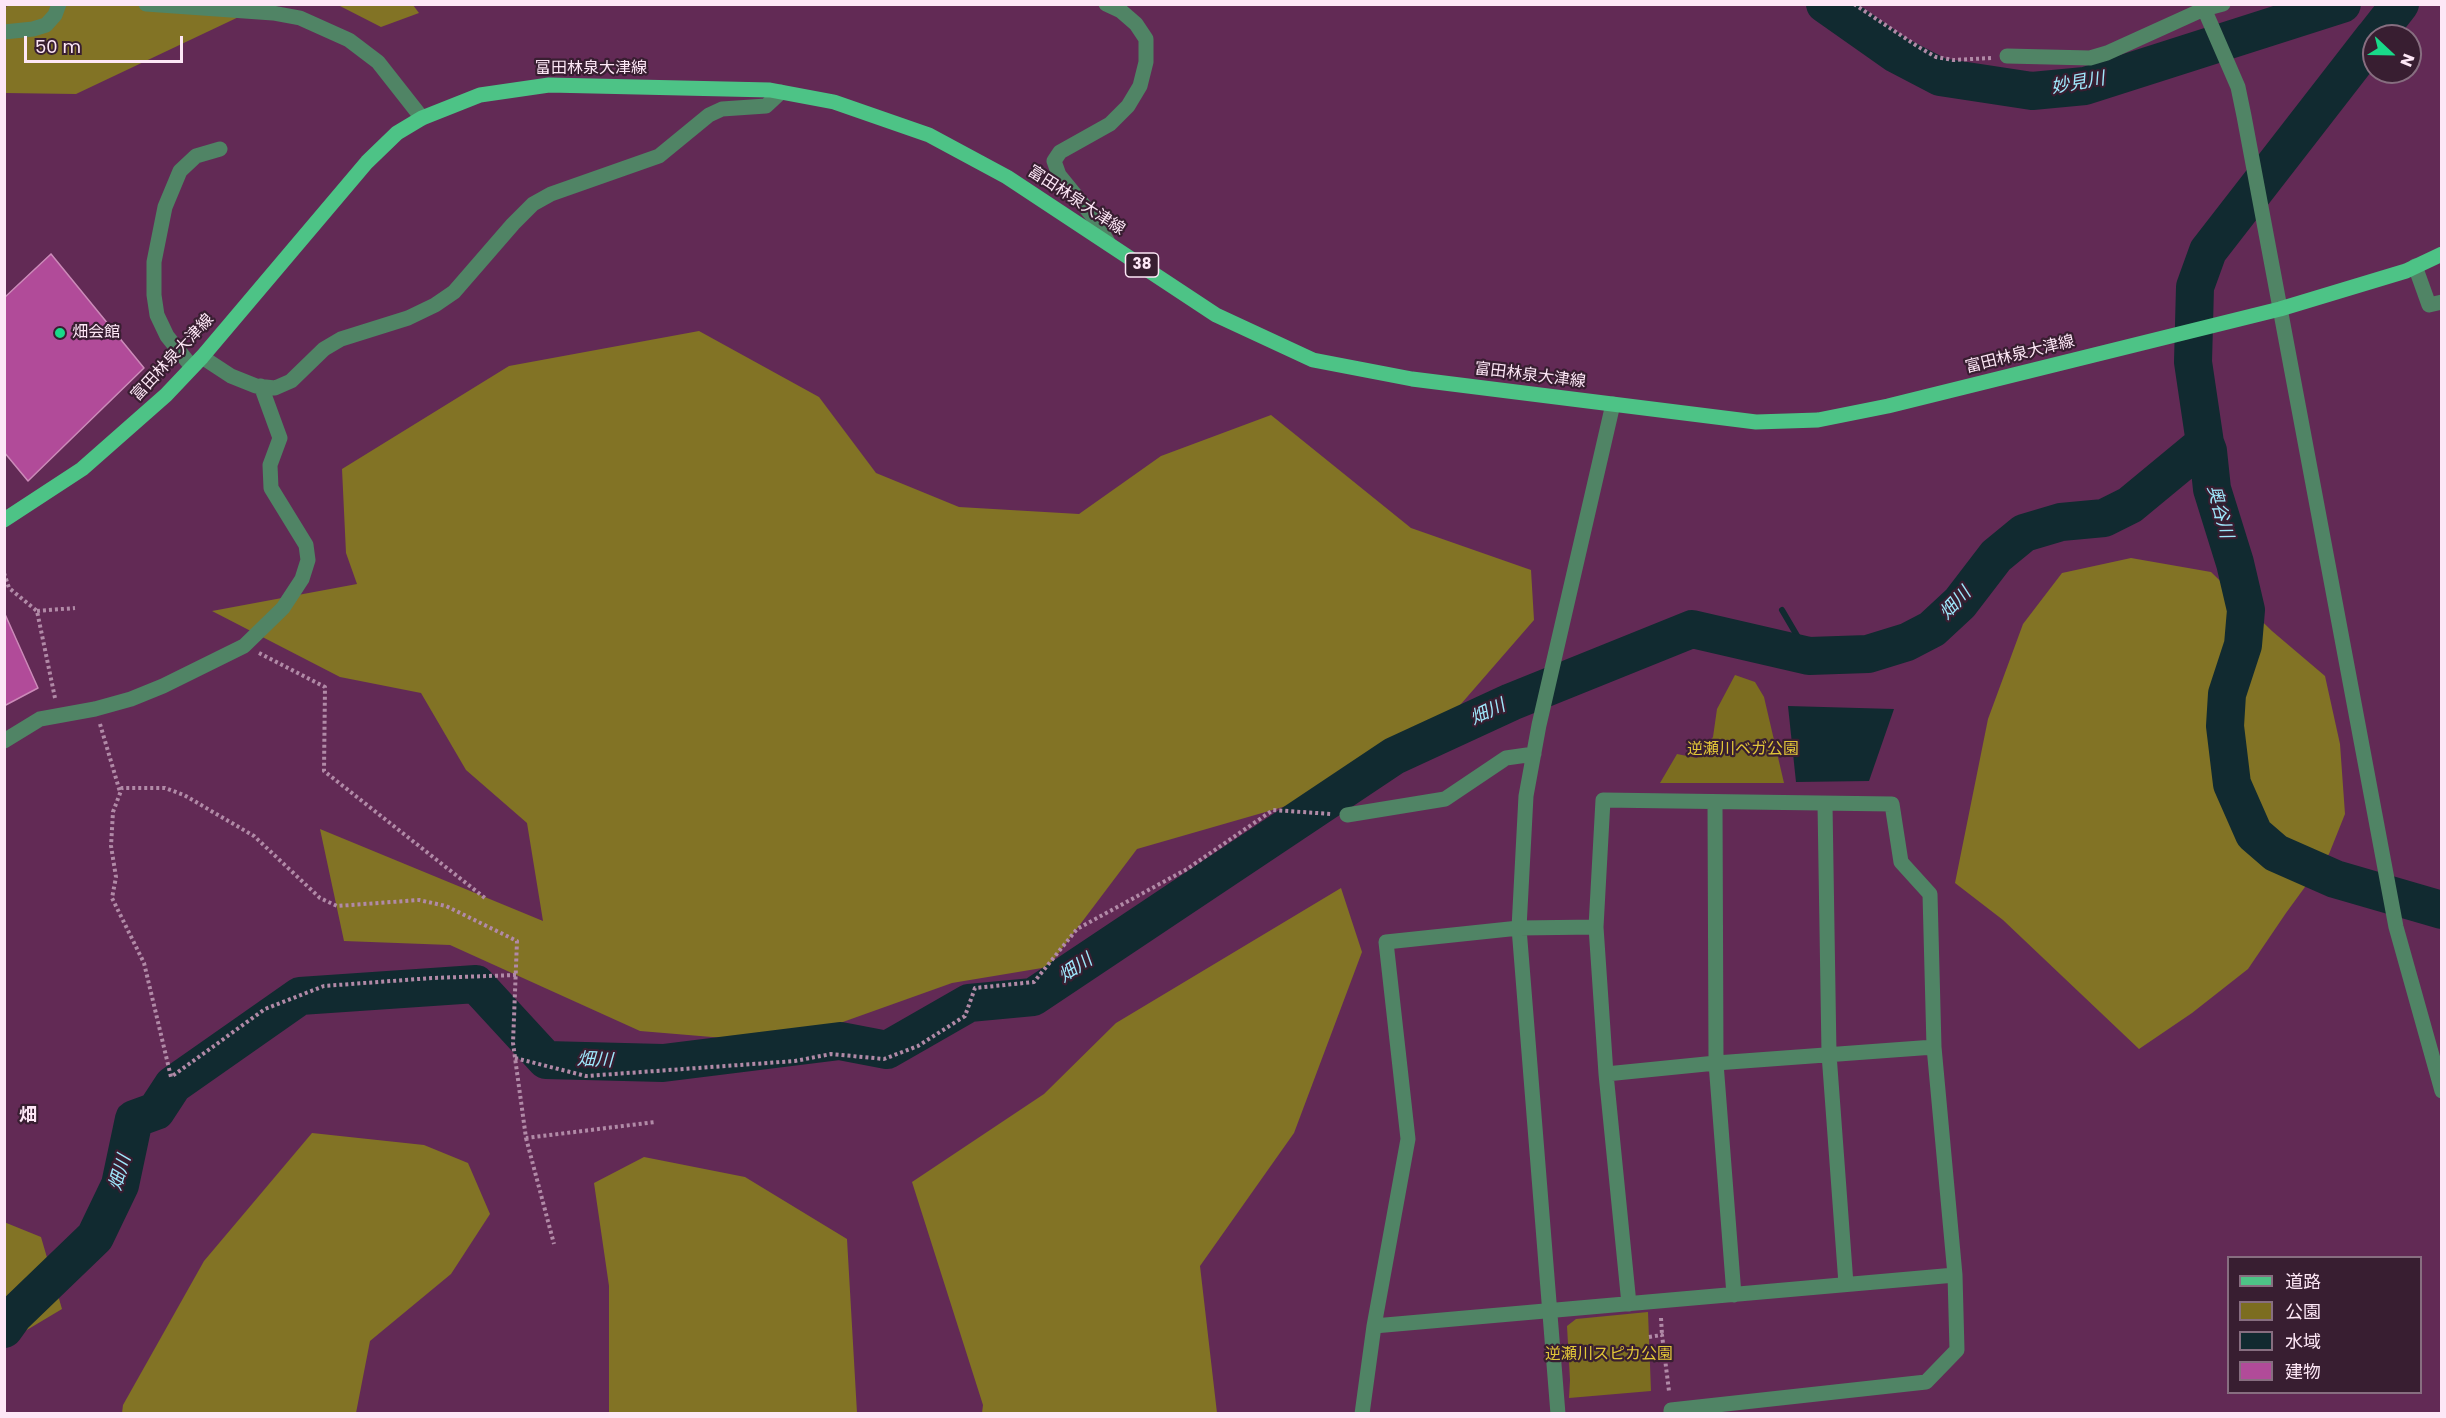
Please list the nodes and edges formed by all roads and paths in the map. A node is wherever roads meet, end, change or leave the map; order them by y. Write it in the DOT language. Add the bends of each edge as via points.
graph roads {
  1 [pos="59,4"];
  2 [pos="146,4"];
  3 [pos="1106,4"];
  4 [pos="1854,4"];
  5 [pos="2223,4"];
  6 [pos="2203,7"];
  7 [pos="4,32"];
  8 [pos="2007,56"];
  9 [pos="781,92"];
  10 [pos="422,118"];
  11 [pos="219,149"];
  12 [pos="1109,244"];
  13 [pos="2442,254"];
  14 [pos="2415,266"];
  15 [pos="2442,302"];
  16 [pos="2280,309"];
  17 [pos="197,362"];
  18 [pos="261,386"];
  19 [pos="1613,404"];
  20 [pos="4,520"];
  21 [pos="4,573"];
  22 [pos="75,608"];
  23 [pos="37,612"];
  24 [pos="244,646"];
  25 [pos="95,709"];
  26 [pos="58,716"];
  27 [pos="4,741"];
  28 [pos="1534,754"];
  29 [pos="120,792"];
  30 [pos="1716,803"];
  31 [pos="1825,804"];
  32 [pos="1347,815"];
  33 [pos="485,898"];
  34 [pos="1596,927"];
  35 [pos="1519,928"];
  36 [pos="516,975"];
  37 [pos="1934,1047"];
  38 [pos="1829,1054"];
  39 [pos="515,1058"];
  40 [pos="1716,1063"];
  41 [pos="1606,1074"];
  42 [pos="2442,1091"];
  43 [pos="655,1122"];
  44 [pos="526,1138"];
  45 [pos="554,1244"];
  46 [pos="1955,1275"];
  47 [pos="1846,1284"];
  48 [pos="1734,1295"];
  49 [pos="1629,1304"];
  50 [pos="1550,1311"];
  51 [pos="1661,1314"];
  52 [pos="1374,1326"];
  53 [pos="1662,1335"];
  54 [pos="1649,1337"];
  55 [pos="1669,1391"];
  56 [pos="1362,1413"];
  57 [pos="1558,1413"];
  58 [pos="1671,1413"];
  1 -- 7 [label="street" via="46,25"];
  2 -- 10 [label="street" via="300,18 349,40 378,62"];
  3 -- 12 [label="street" via="1136,24 1146,39 1140,86 1110,124 1060,152 1054,161 1059,175 1094,218"];
  4 -- 8 [label="path" via="1936,57 1953,60"];
  5 -- 6 [label="street"];
  6 -- 8 [label="street" via="2090,58"];
  6 -- 16 [label="street" via="2238,87"];
  9 -- 10 [label="main road, 富田林泉大津線 / 38" via="549,84 480,95"];
  9 -- 12 [label="main road, 富田林泉大津線 / 38" via="834,102 929,135 1007,177"];
  9 -- 18 [label="street" via="766,106 722,109 659,156 533,204 454,292 435,305 408,318 341,339 324,349 291,381 275,388"];
  10 -- 17 [label="main road, 富田林泉大津線 / 38" via="398,133 367,162"];
  11 -- 17 [label="street" via="196,156 180,171 165,207 154,262 157,315 167,336"];
  12 -- 19 [label="main road, 富田林泉大津線 / 38" via="1216,315 1313,360 1412,379"];
  13 -- 14 [label="main road, 富田林泉大津線 / 38"];
  14 -- 15 [label="street" via="2429,305"];
  14 -- 16 [label="main road, 富田林泉大津線 / 38"];
  16 -- 19 [label="main road, 富田林泉大津線 / 38" via="1818,420 1756,422"];
  16 -- 42 [label="street" via="2396,927"];
  17 -- 18 [label="street"];
  17 -- 20 [label="main road, 富田林泉大津線 / 38" via="166,395 82,469"];
  18 -- 24 [label="street" via="280,438 270,465 271,488 306,545 308,560 302,579 283,608"];
  19 -- 28 [label="street"];
  21 -- 23 [label="path" via="9,588"];
  22 -- 23 [label="path"];
  23 -- 26 [label="path"];
  24 -- 25 [label="street" via="163,686"];
  24 -- 33 [label="path" via="325,687 324,771"];
  25 -- 26 [label="street"];
  25 -- 29 [label="path"];
  26 -- 27 [label="street" via="40,719"];
  28 -- 32 [label="street" via="1506,758 1445,799"];
  28 -- 35 [label="street" via="1526,796"];
  29 -- 36 [label="path" via="112,823 116,877 112,898 144,963 171,1077 265,1009 324,986"];
  29 -- 39 [label="path" via="122,788 165,788 184,795 255,836 320,898 337,906 419,900 446,906 517,941"];
  30 -- 31 [label="street"];
  30 -- 34 [label="street" via="1603,800"];
  30 -- 40 [label="street"];
  31 -- 37 [label="street" via="1892,804 1901,862 1930,894"];
  31 -- 38 [label="street"];
  32 -- 39 [label="path" via="1273,810 1187,869 1077,929 1034,982 975,988 965,1016 918,1046 884,1059 831,1054 795,1061 586,1076"];
  34 -- 35 [label="street"];
  34 -- 41 [label="street"];
  35 -- 50 [label="street"];
  35 -- 52 [label="street" via="1386,942 1408,1139"];
  37 -- 38 [label="street"];
  37 -- 46 [label="street"];
  38 -- 40 [label="street"];
  38 -- 47 [label="street"];
  39 -- 44 [label="path"];
  40 -- 41 [label="street"];
  40 -- 48 [label="street"];
  41 -- 49 [label="street"];
  43 -- 44 [label="path"];
  44 -- 45 [label="path"];
  46 -- 47 [label="street"];
  46 -- 58 [label="street" via="1957,1350 1926,1382"];
  47 -- 48 [label="street"];
  48 -- 49 [label="street"];
  49 -- 50 [label="street"];
  50 -- 52 [label="street"];
  50 -- 57 [label="street"];
  51 -- 53 [label="path"];
  52 -- 56 [label="street"];
  53 -- 54 [label="path"];
  53 -- 55 [label="path"];
}
